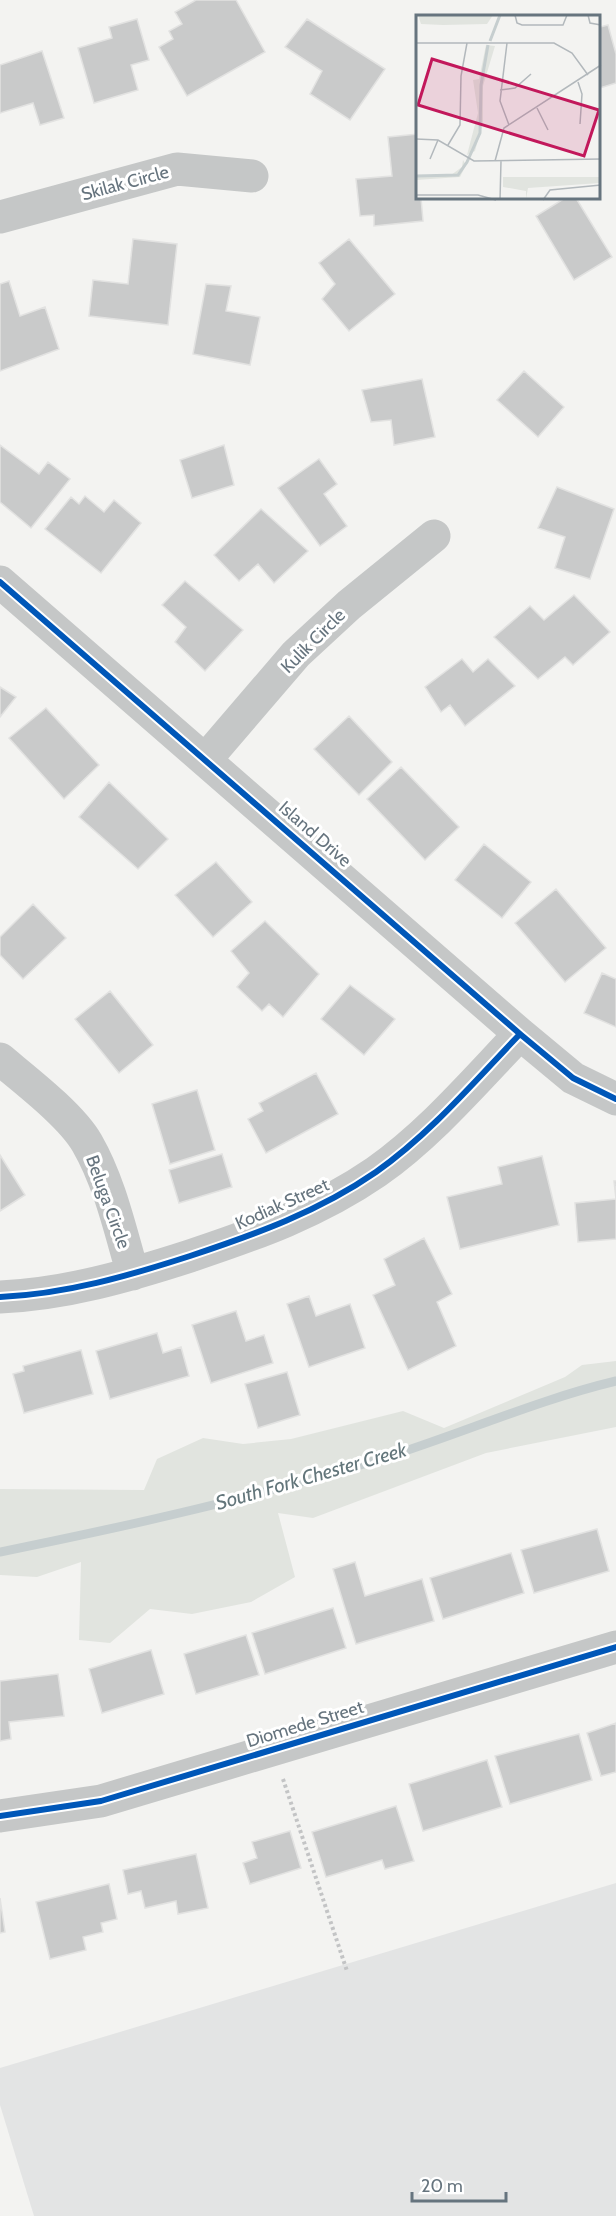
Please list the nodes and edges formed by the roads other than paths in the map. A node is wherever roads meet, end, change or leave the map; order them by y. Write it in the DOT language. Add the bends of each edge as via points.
graph roads {
  1 [pos="252,176"];
  2 [pos="0,217"];
  3 [pos="434,536"];
  4 [pos="0,582"];
  5 [pos="206,759"];
  6 [pos="520,1034"];
  7 [pos="0,1059"];
  8 [pos="616,1099"];
  9 [pos="133,1274"];
  10 [pos="0,1297"];
  11 [pos="616,1647"];
  12 [pos="0,1816"];
  1 -- 2 [label="street, Skilak Circle" via="177,169"];
  3 -- 5 [label="street, Kulik Circle" via="296,654"];
  4 -- 5 [label="street, Island Drive"];
  5 -- 6 [label="street, Island Drive"];
  6 -- 8 [label="street, Island Drive" via="573,1078"];
  6 -- 9 [label="street, Kodiak Street" via="423,1135 328,1203 262,1233"];
  7 -- 9 [label="street, Beluga Circle" via="48,1100 86,1141 111,1196"];
  9 -- 10 [label="street, Kodiak Street" via="42,1295"];
  11 -- 12 [label="street, Diomede Street" via="101,1801"];
}
